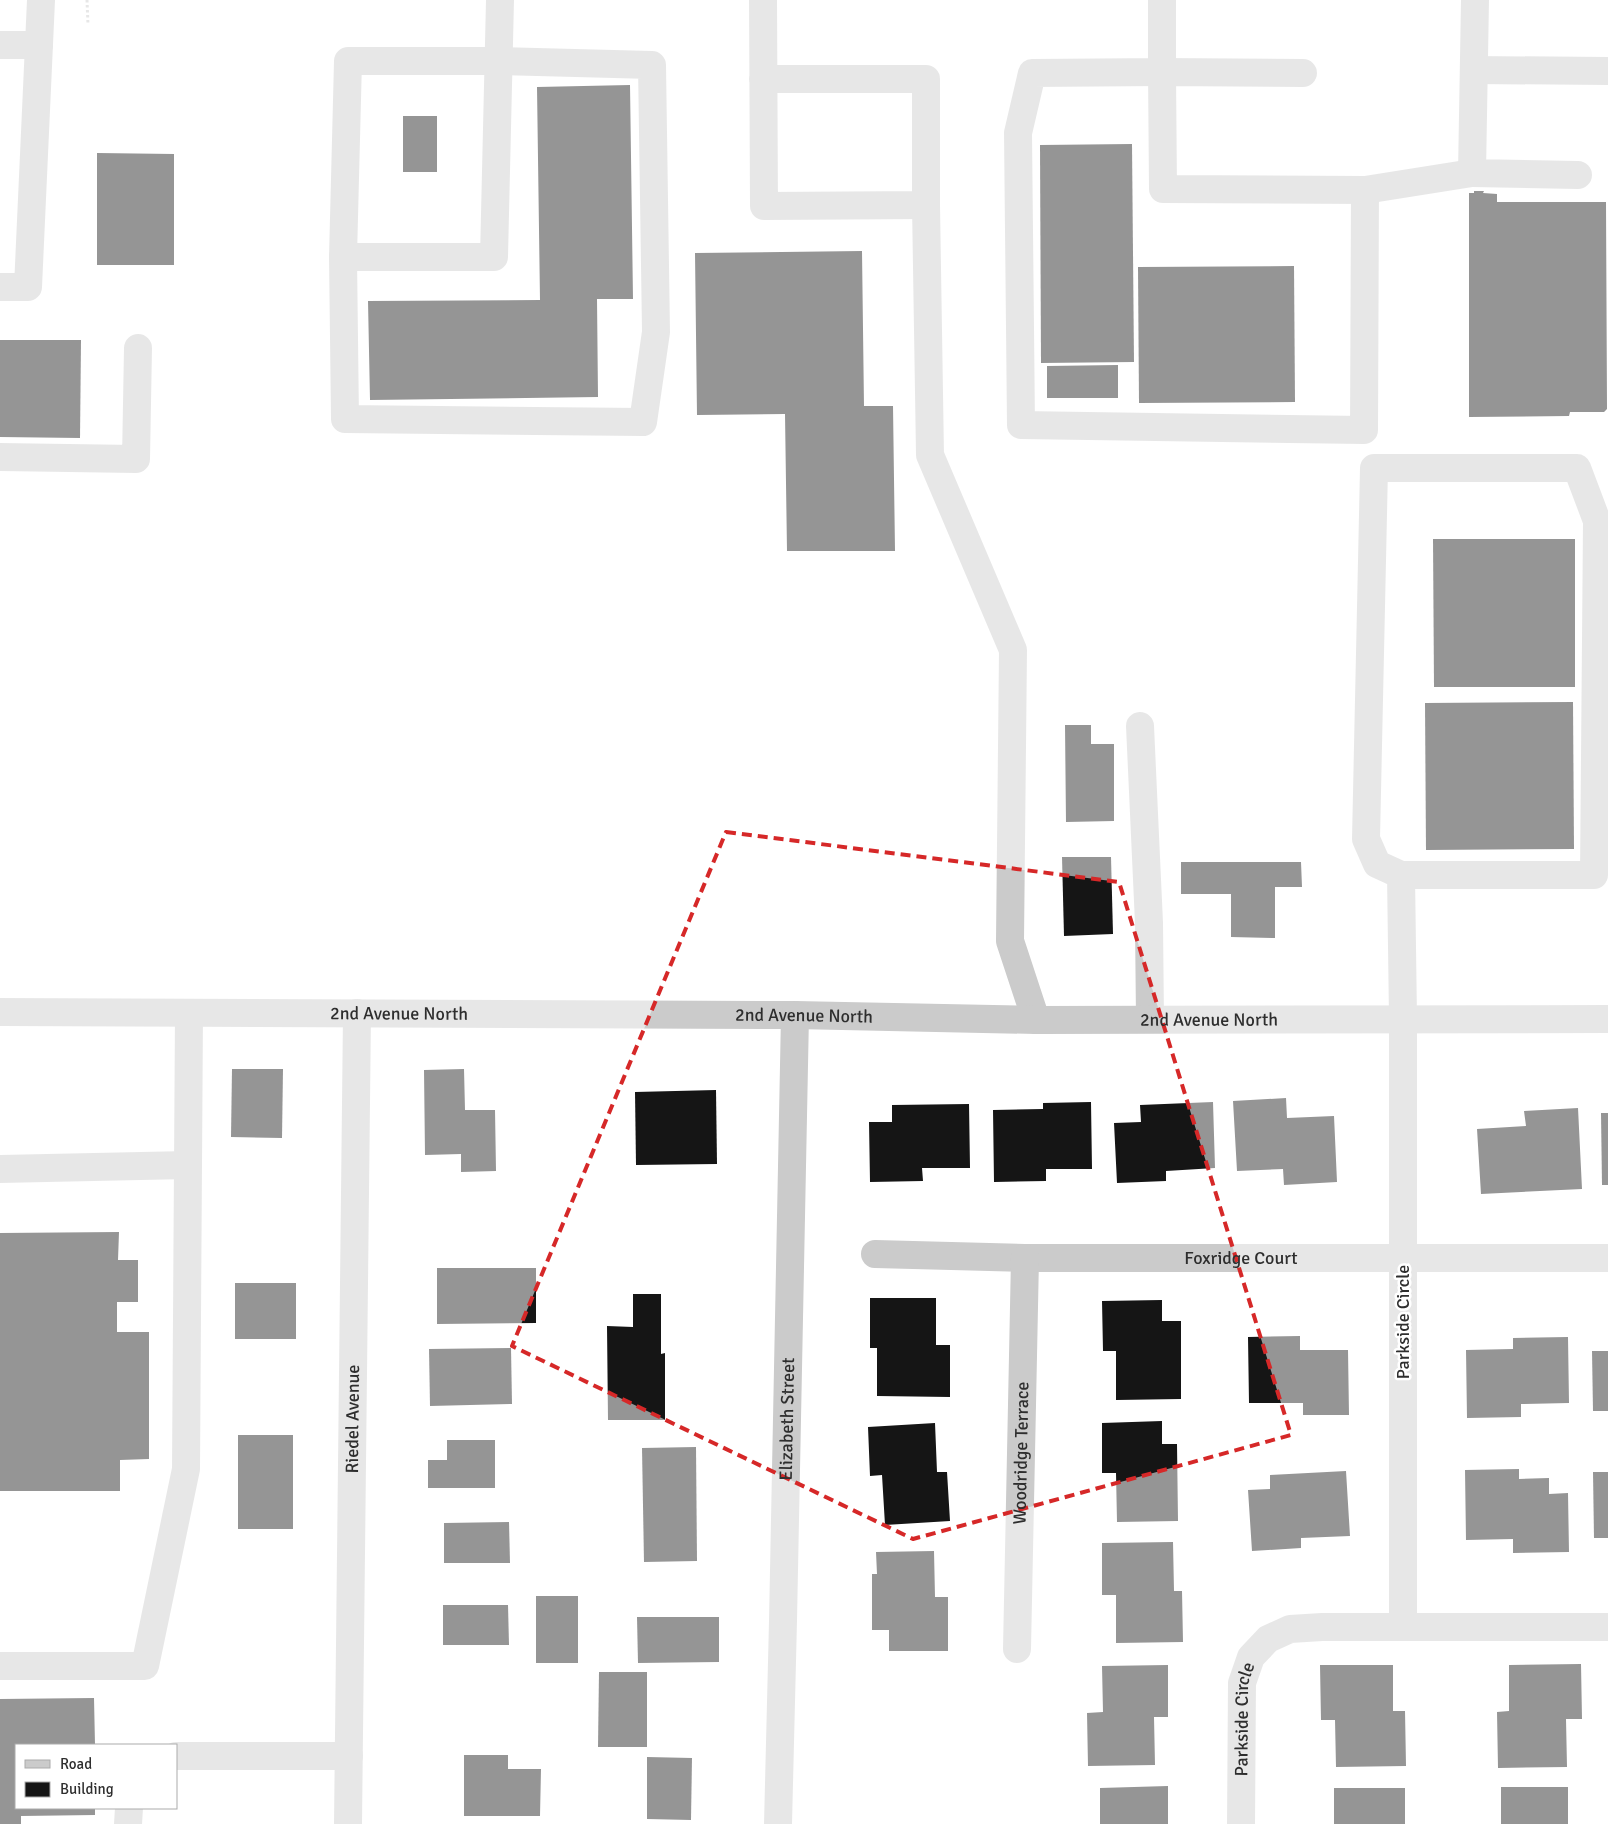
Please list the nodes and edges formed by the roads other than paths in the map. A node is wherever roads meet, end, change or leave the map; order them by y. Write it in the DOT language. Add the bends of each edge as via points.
graph roads {
  1 [pos="41,0"];
  2 [pos="500,0"];
  3 [pos="763,0"];
  4 [pos="1162,0"];
  5 [pos="1475,0"];
  6 [pos="0,45"];
  7 [pos="39,45"];
  8 [pos="499,61"];
  9 [pos="1474,70"];
  10 [pos="1608,71"];
  11 [pos="1162,72"];
  12 [pos="1303,73"];
  13 [pos="764,79"];
  14 [pos="1472,173"];
  15 [pos="1578,175"];
  16 [pos="1366,190"];
  17 [pos="926,205"];
  18 [pos="343,258"];
  19 [pos="0,287"];
  20 [pos="138,348"];
  21 [pos="1364,430"];
  22 [pos="0,457"];
  23 [pos="1374,468"];
  24 [pos="1140,726"];
  25 [pos="1400,875"];
  26 [pos="0,1012"];
  27 [pos="189,1013"];
  28 [pos="357,1013"];
  29 [pos="795,1015"];
  30 [pos="1403,1018"];
  31 [pos="1150,1019"];
  32 [pos="1608,1019"];
  33 [pos="1036,1020"];
  34 [pos="188,1165"];
  35 [pos="0,1169"];
  36 [pos="875,1254"];
  37 [pos="1025,1258"];
  38 [pos="1403,1258"];
  39 [pos="1608,1258"];
  40 [pos="1403,1626"];
  41 [pos="1608,1627"];
  42 [pos="1017,1649"];
  43 [pos="0,1666"];
  44 [pos="178,1756"];
  45 [pos="349,1756"];
  46 [pos="129,1809"];
  47 [pos="128,1824"];
  48 [pos="348,1824"];
  49 [pos="778,1824"];
  50 [pos="1241,1824"];
  1 -- 7 [label="street"];
  2 -- 8 [label="street"];
  3 -- 13 [label="street"];
  4 -- 11 [label="street"];
  5 -- 9 [label="street"];
  6 -- 7 [label="street"];
  7 -- 19 [label="street" via="28,287"];
  8 -- 18 [label="street" via="494,257"];
  8 -- 18 [label="street" via="348,61"];
  8 -- 18 [label="street" via="652,65 656,332 643,422 345,419"];
  9 -- 10 [label="street"];
  9 -- 14 [label="street"];
  11 -- 12 [label="street"];
  11 -- 16 [label="street" via="1163,189"];
  11 -- 21 [label="street" via="1032,73 1018,133 1021,424"];
  13 -- 17 [label="street" via="926,80"];
  13 -- 17 [label="street" via="764,206"];
  14 -- 15 [label="street"];
  14 -- 16 [label="street"];
  16 -- 21 [label="street"];
  17 -- 33 [label="street" via="930,455 1013,650 1010,941"];
  20 -- 22 [label="street" via="136,459"];
  21 -- 23 [label="street"];
  23 -- 25 [label="street" via="1366,839 1377,864"];
  23 -- 25 [label="street" via="1577,468 1597,521 1594,875"];
  24 -- 31 [label="street"];
  25 -- 30 [label="street, Parkside Circle"];
  26 -- 27 [label="street, 2nd Avenue North"];
  27 -- 28 [label="street, 2nd Avenue North"];
  27 -- 34 [label="street"];
  28 -- 29 [label="street, 2nd Avenue North"];
  28 -- 45 [label="street, Riedel Avenue"];
  29 -- 33 [label="street, 2nd Avenue North"];
  29 -- 49 [label="street, Elizabeth Street"];
  30 -- 31 [label="street, 2nd Avenue North"];
  30 -- 32 [label="street, 2nd Avenue North"];
  30 -- 38 [label="street, Parkside Circle"];
  31 -- 33 [label="street, 2nd Avenue North"];
  34 -- 35 [label="street"];
  34 -- 43 [label="street" via="186,1469 145,1666"];
  36 -- 37 [label="street, Foxridge Court"];
  37 -- 38 [label="street, Foxridge Court"];
  37 -- 42 [label="street, Woodridge Terrace"];
  38 -- 39 [label="street, Foxridge Court"];
  38 -- 40 [label="street, Parkside Circle"];
  40 -- 41 [label="street, Parkside Circle"];
  40 -- 50 [label="street, Parkside Circle" via="1290,1629 1268,1639 1251,1657 1242,1683"];
  44 -- 45 [label="street"];
  45 -- 48 [label="street, Riedel Avenue"];
  46 -- 47 [label="street"];
}
